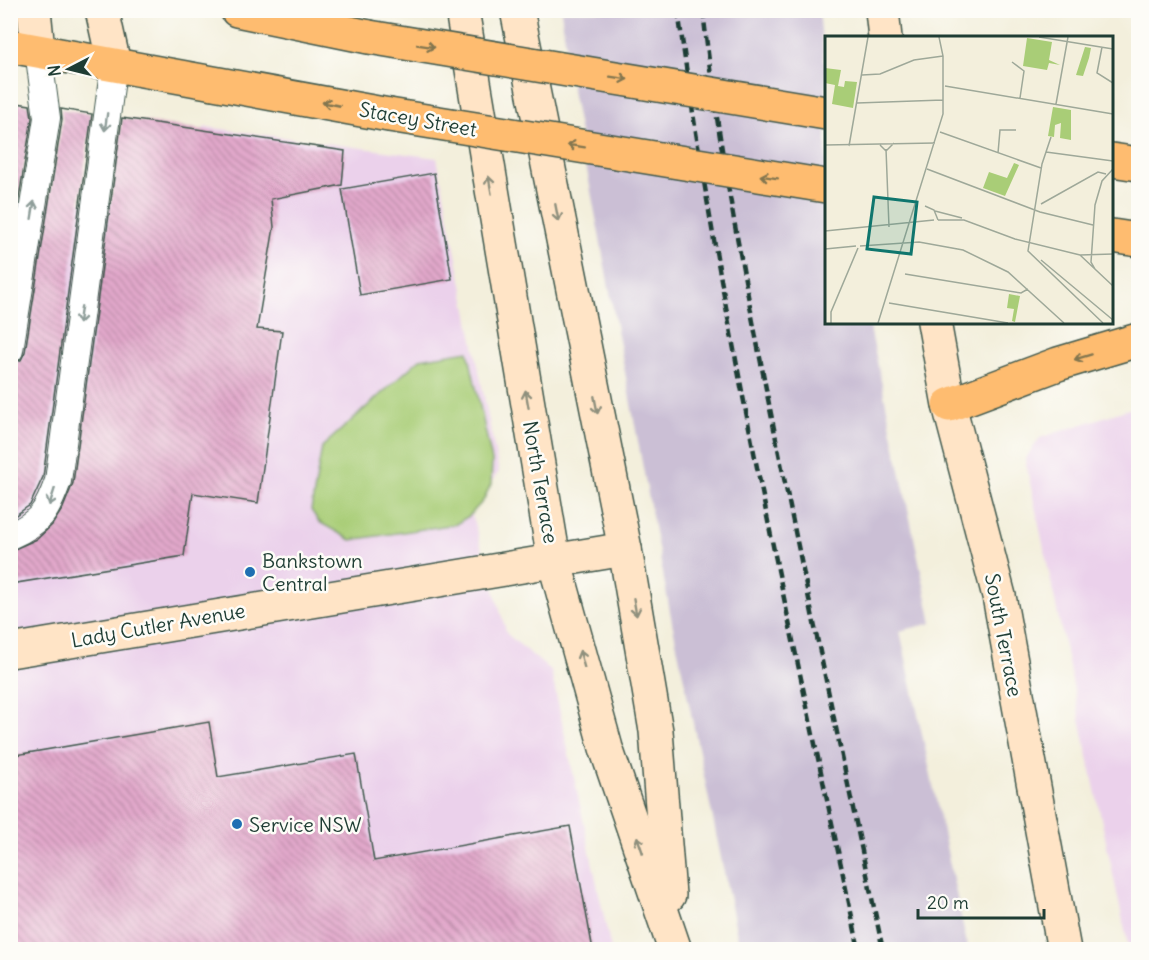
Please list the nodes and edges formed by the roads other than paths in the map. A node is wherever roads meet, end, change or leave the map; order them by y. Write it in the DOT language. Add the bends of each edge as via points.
graph roads {
  1 [pos="34,10"];
  2 [pos="102,10"];
  3 [pos="237,10"];
  4 [pos="462,10"];
  5 [pos="517,10"];
  6 [pos="882,10"];
  7 [pos="885,36"];
  8 [pos="24,48"];
  9 [pos="114,64"];
  10 [pos="825,112"];
  11 [pos="1113,160"];
  12 [pos="1138,164"];
  13 [pos="825,186"];
  14 [pos="1113,236"];
  15 [pos="1138,240"];
  16 [pos="934,324"];
  17 [pos="1138,340"];
  18 [pos="10,350"];
  19 [pos="949,405"];
  20 [pos="10,536"];
  21 [pos="625,549"];
  22 [pos="554,560"];
  23 [pos="10,651"];
  24 [pos="674,945"];
  25 [pos="1064,950"];
  1 -- 8 [label="street"];
  2 -- 9 [label="street"];
  3 -- 10 [label="highway, one-way, bridge" via="369,37"];
  22 -- 4 [label="street, North Terrace, one-way"];
  5 -- 21 [label="street, North Terrace, one-way"];
  6 -- 7 [label="street"];
  8 -- 9 [label="highway, Stacey Street"];
  18 -- 8 [label="lane, one-way" via="47,118"];
  13 -- 9 [label="highway, Stacey Street, one-way, bridge" via="389,115"];
  9 -- 20 [label="lane, one-way" via="58,481 49,507 35,524"];
  11 -- 12 [label="highway"];
  14 -- 15 [label="highway"];
  16 -- 19 [label="street, South Terrace"];
  17 -- 19 [label="highway, one-way" via="1058,364"];
  19 -- 25 [label="street, South Terrace" via="999,596"];
  21 -- 22 [label="street, Lady Cutler Avenue"];
  21 -- 24 [label="street, North Terrace, one-way" via="656,731"];
  22 -- 23 [label="street, Lady Cutler Avenue"];
  24 -- 22 [label="street, North Terrace, one-way" via="606,748"];
}
